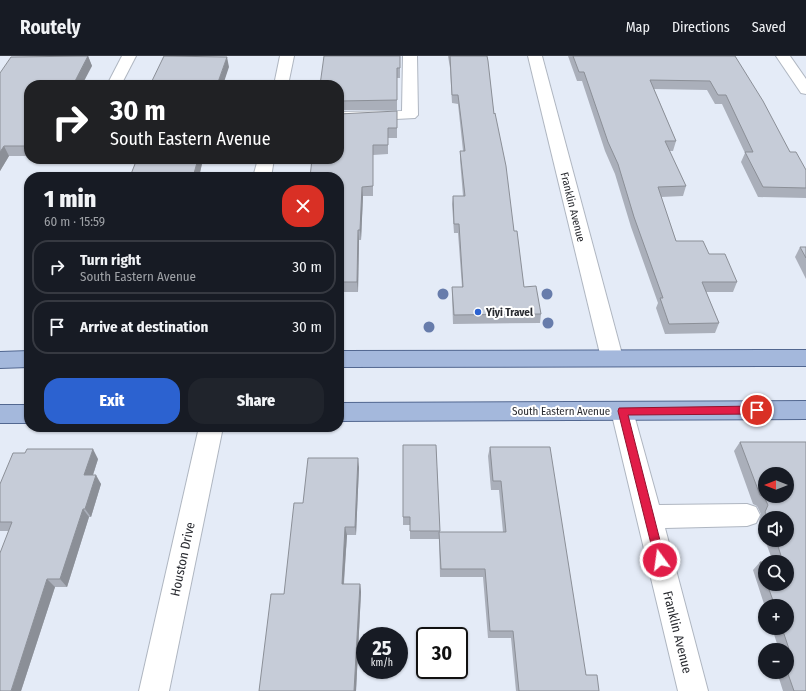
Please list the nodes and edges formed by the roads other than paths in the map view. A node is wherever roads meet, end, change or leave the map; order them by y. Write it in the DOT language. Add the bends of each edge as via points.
graph roads {
  1 [pos="129,56"];
  2 [pos="287,56"];
  3 [pos="410,56"];
  4 [pos="535,56"];
  5 [pos="782,56"];
  6 [pos="117,80"];
  7 [pos="282,80"];
  8 [pos="806,90"];
  9 [pos="344,117"];
  10 [pos="612,358"];
  11 [pos="806,358"];
  12 [pos="24,359"];
  13 [pos="344,359"];
  14 [pos="0,360"];
  15 [pos="806,410"];
  16 [pos="622,411"];
  17 [pos="344,412"];
  18 [pos="0,414"];
  19 [pos="24,414"];
  20 [pos="210,432"];
  21 [pos="747,515"];
  22 [pos="649,517"];
  23 [pos="154,691"];
  24 [pos="693,691"];
  1 -- 6 [label="street"];
  2 -- 7 [label="street"];
  3 -- 9 [label="street" via="410,115"];
  4 -- 10 [label="street, Franklin Avenue"];
  5 -- 8 [label="street"];
  10 -- 11 [label="main road"];
  10 -- 13 [label="main road"];
  12 -- 14 [label="main road"];
  15 -- 16 [label="main road, South Eastern Avenue"];
  16 -- 17 [label="main road, South Eastern Avenue"];
  16 -- 22 [label="street, Franklin Avenue"];
  18 -- 19 [label="main road"];
  20 -- 23 [label="street, Houston Drive"];
  21 -- 22 [label="street"];
  22 -- 24 [label="street, Franklin Avenue"];
}
